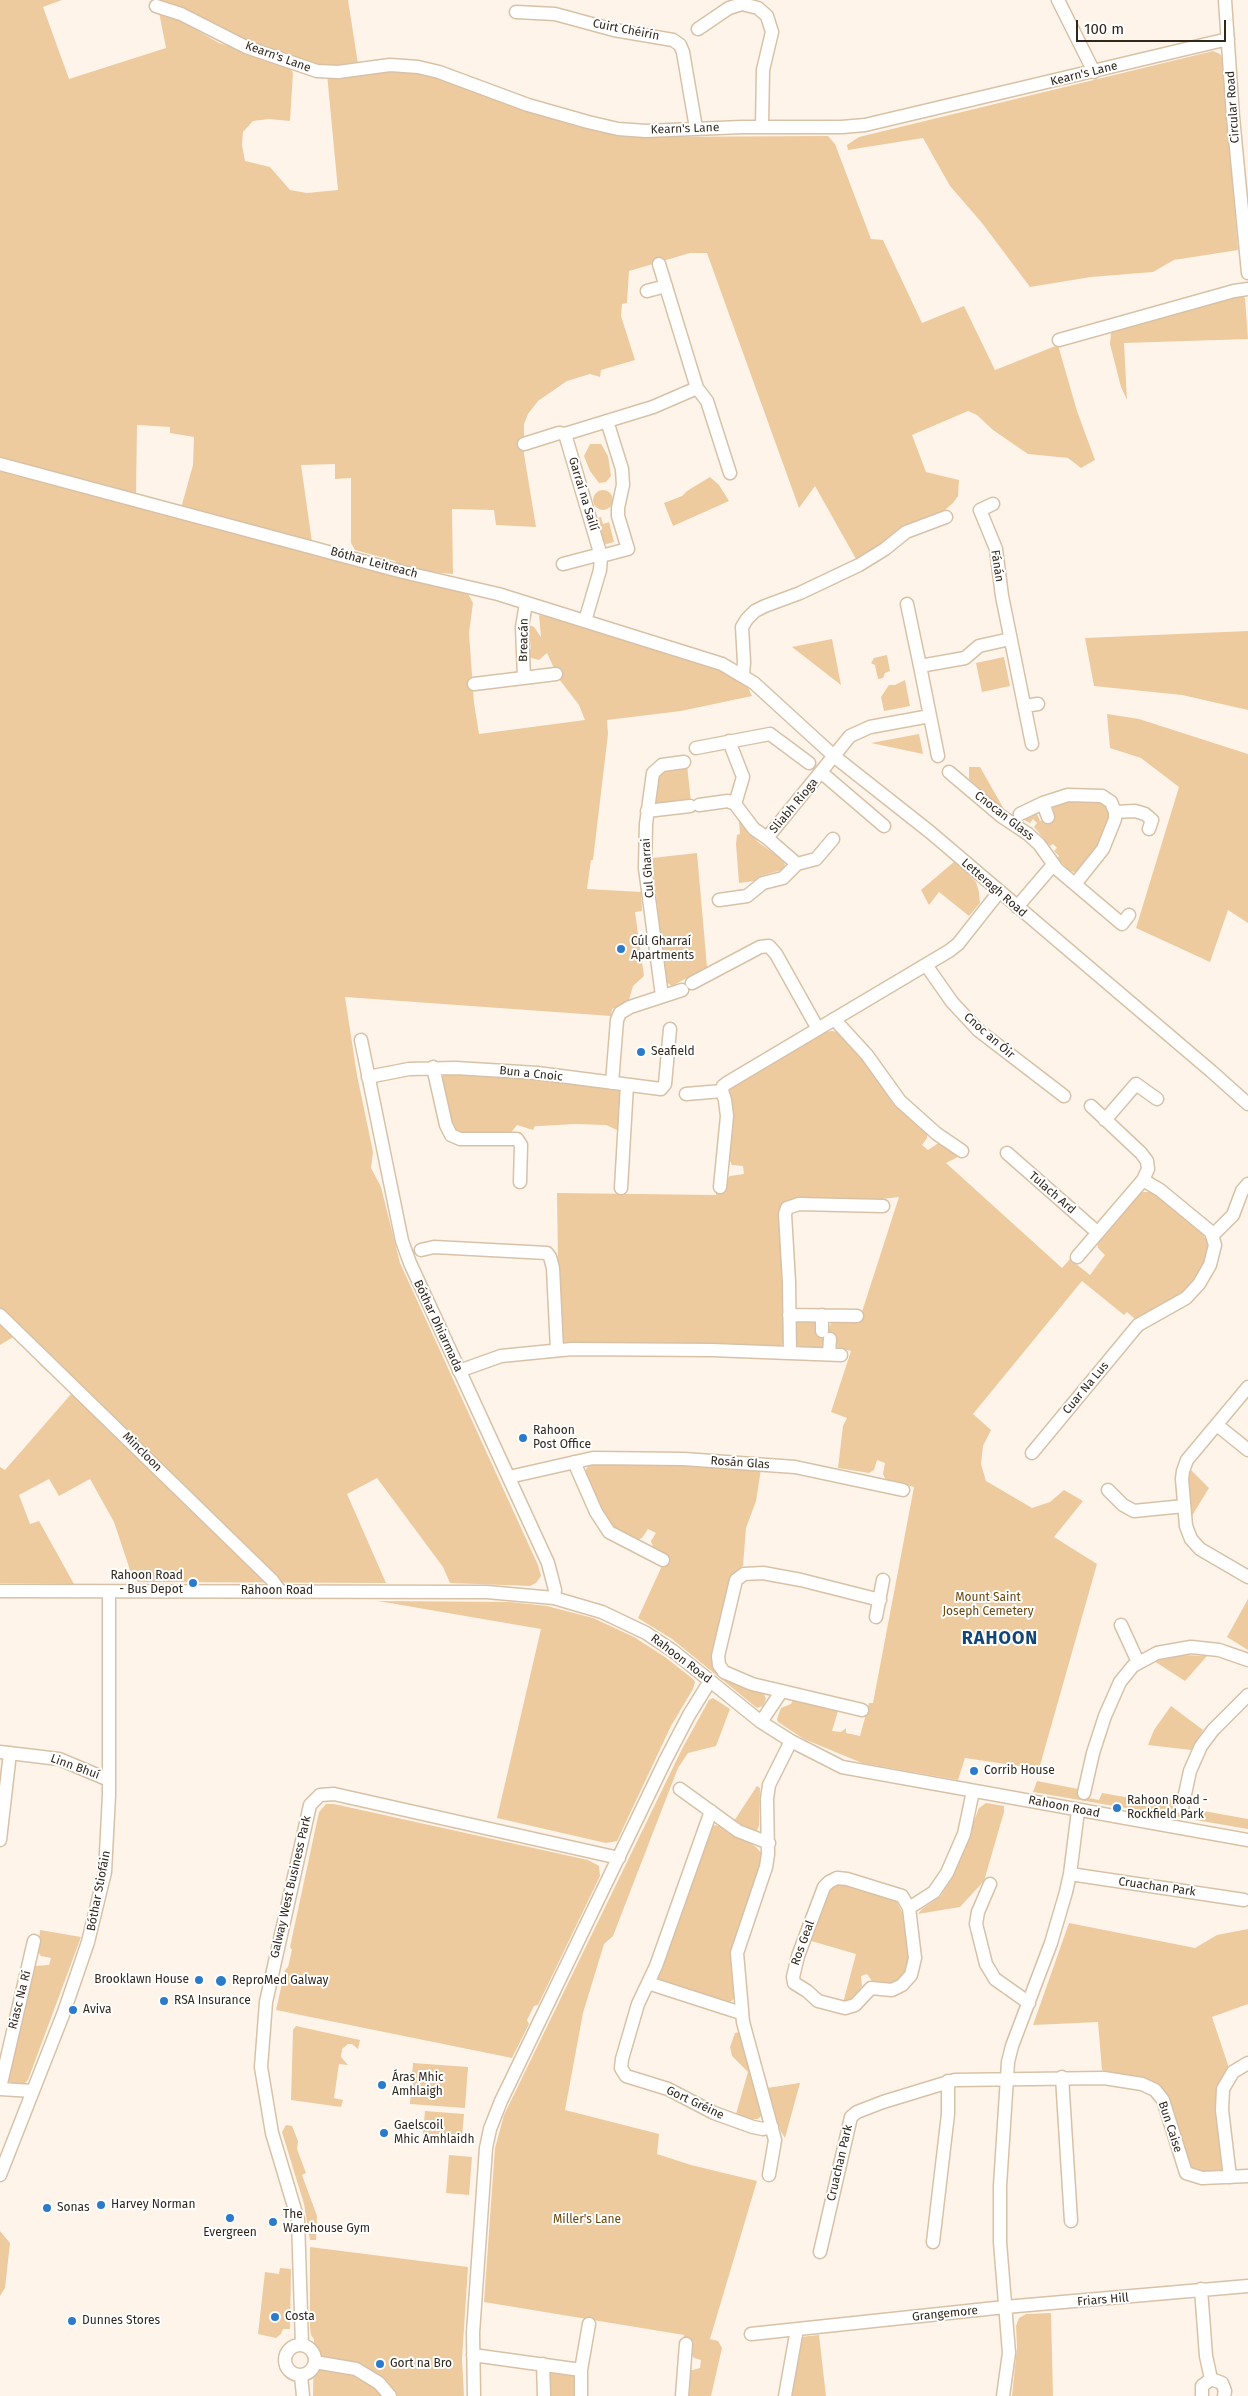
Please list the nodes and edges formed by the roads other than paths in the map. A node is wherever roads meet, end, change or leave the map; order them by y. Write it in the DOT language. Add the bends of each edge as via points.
graph roads {
  1 [pos="1058,0"];
  2 [pos="1225,0"];
  3 [pos="156,6"];
  4 [pos="516,12"];
  5 [pos="698,29"];
  6 [pos="1228,39"];
  7 [pos="1094,72"];
  8 [pos="762,127"];
  9 [pos="696,128"];
  10 [pos="659,264"];
  11 [pos="1248,273"];
  12 [pos="666,286"];
  13 [pos="1248,290"];
  14 [pos="647,291"];
  15 [pos="1059,340"];
  16 [pos="696,388"];
  17 [pos="607,421"];
  18 [pos="565,434"];
  19 [pos="524,444"];
  20 [pos="0,464"];
  21 [pos="730,473"];
  22 [pos="993,504"];
  23 [pos="946,517"];
  24 [pos="601,555"];
  25 [pos="563,564"];
  26 [pos="526,603"];
  27 [pos="907,604"];
  28 [pos="585,621"];
  29 [pos="1010,639"];
  30 [pos="920,666"];
  31 [pos="556,674"];
  32 [pos="743,676"];
  33 [pos="524,678"];
  34 [pos="474,684"];
  35 [pos="1038,704"];
  36 [pos="1024,706"];
  37 [pos="930,716"];
  38 [pos="729,741"];
  39 [pos="1032,744"];
  40 [pos="696,748"];
  41 [pos="938,756"];
  42 [pos="835,757"];
  43 [pos="684,762"];
  44 [pos="809,763"];
  45 [pos="949,772"];
  46 [pos="822,773"];
  47 [pos="1043,802"];
  48 [pos="735,804"];
  49 [pos="647,811"];
  50 [pos="1115,812"];
  51 [pos="1020,814"];
  52 [pos="1048,817"];
  53 [pos="884,826"];
  54 [pos="1149,829"];
  55 [pos="767,838"];
  56 [pos="833,839"];
  57 [pos="797,864"];
  58 [pos="1053,865"];
  59 [pos="1075,884"];
  60 [pos="999,892"];
  61 [pos="720,900"];
  62 [pos="1017,907"];
  63 [pos="1130,916"];
  64 [pos="926,965"];
  65 [pos="662,996"];
  66 [pos="834,1019"];
  67 [pos="670,1029"];
  68 [pos="818,1029"];
  69 [pos="361,1040"];
  70 [pos="433,1067"];
  71 [pos="368,1077"];
  72 [pos="612,1083"];
  73 [pos="628,1085"];
  74 [pos="722,1091"];
  75 [pos="686,1094"];
  76 [pos="1064,1096"];
  77 [pos="1157,1099"];
  78 [pos="1247,1101"];
  79 [pos="1091,1106"];
  80 [pos="1105,1120"];
  81 [pos="962,1151"];
  82 [pos="1006,1153"];
  83 [pos="1143,1180"];
  84 [pos="520,1182"];
  85 [pos="1248,1184"];
  86 [pos="720,1187"];
  87 [pos="621,1188"];
  88 [pos="884,1206"];
  89 [pos="1242,1212"];
  90 [pos="1098,1232"];
  91 [pos="1213,1236"];
  92 [pos="421,1250"];
  93 [pos="1077,1257"];
  94 [pos="789,1315"];
  95 [pos="822,1315"];
  96 [pos="0,1316"];
  97 [pos="857,1316"];
  98 [pos="557,1350"];
  99 [pos="790,1352"];
  100 [pos="459,1371"];
  101 [pos="1248,1388"];
  102 [pos="1217,1425"];
  103 [pos="1248,1450"];
  104 [pos="1032,1452"];
  105 [pos="574,1462"];
  106 [pos="509,1478"];
  107 [pos="903,1490"];
  108 [pos="1108,1490"];
  109 [pos="1184,1506"];
  110 [pos="663,1560"];
  111 [pos="1248,1576"];
  112 [pos="883,1580"];
  113 [pos="0,1591"];
  114 [pos="280,1591"];
  115 [pos="109,1592"];
  116 [pos="554,1598"];
  117 [pos="880,1600"];
  118 [pos="876,1617"];
  119 [pos="1121,1626"];
  120 [pos="1248,1660"];
  121 [pos="1138,1662"];
  122 [pos="710,1681"];
  123 [pos="781,1692"];
  124 [pos="1248,1695"];
  125 [pos="862,1710"];
  126 [pos="761,1722"];
  127 [pos="791,1741"];
  128 [pos="5,1753"];
  129 [pos="109,1780"];
  130 [pos="680,1789"];
  131 [pos="973,1791"];
  132 [pos="1084,1794"];
  133 [pos="1182,1808"];
  134 [pos="1078,1810"];
  135 [pos="711,1811"];
  136 [pos="0,1840"];
  137 [pos="1248,1840"];
  138 [pos="768,1843"];
  139 [pos="620,1858"];
  140 [pos="1070,1874"];
  141 [pos="990,1884"];
  142 [pos="1244,1900"];
  143 [pos="910,1908"];
  144 [pos="34,1941"];
  145 [pos="648,1983"];
  146 [pos="1028,2003"];
  147 [pos="741,2013"];
  148 [pos="1248,2063"];
  149 [pos="1062,2077"];
  150 [pos="1006,2078"];
  151 [pos="1104,2078"];
  152 [pos="948,2081"];
  153 [pos="0,2088"];
  154 [pos="33,2091"];
  155 [pos="772,2127"];
  156 [pos="0,2175"];
  157 [pos="769,2175"];
  158 [pos="1248,2176"];
  159 [pos="1230,2177"];
  160 [pos="1071,2221"];
  161 [pos="934,2242"];
  162 [pos="820,2252"];
  163 [pos="1248,2286"];
  164 [pos="1202,2288"];
  165 [pos="1005,2307"];
  166 [pos="589,2324"];
  167 [pos="797,2330"];
  168 [pos="751,2334"];
  169 [pos="686,2344"];
  170 [pos="302,2345"];
  171 [pos="473,2355"];
  172 [pos="315,2362"];
  173 [pos="542,2364"];
  174 [pos="581,2370"];
  175 [pos="301,2376"];
  176 [pos="1211,2379"];
  177 [pos="303,2396"];
  178 [pos="390,2396"];
  179 [pos="474,2396"];
  180 [pos="544,2396"];
  181 [pos="581,2396"];
  182 [pos="682,2396"];
  183 [pos="785,2396"];
  184 [pos="1003,2396"];
  185 [pos="1202,2396"];
  186 [pos="1224,2396"];
  1 -- 7 [label="street"];
  2 -- 6 [label="street, Circular Road"];
  3 -- 9 [label="street, Kearn's Lane" via="181,14 246,47 317,71 418,66 528,104 618,130 682,131"];
  4 -- 9 [label="street, Cuirt Chéirín" via="555,14 614,30 674,40 683,52"];
  5 -- 8 [label="street" via="729,8 742,4 758,8 767,16 772,32 762,70"];
  6 -- 7 [label="street, Kearn's Lane"];
  6 -- 11 [label="street, Circular Road"];
  7 -- 8 [label="street, Kearn's Lane" via="865,125"];
  8 -- 9 [label="street, Kearn's Lane"];
  10 -- 12 [label="street"];
  12 -- 14 [label="street"];
  12 -- 16 [label="street"];
  13 -- 15 [label="street" via="1234,291"];
  16 -- 17 [label="street" via="653,407"];
  16 -- 21 [label="street" via="707,401"];
  17 -- 18 [label="street"];
  17 -- 24 [label="street" via="622,469 623,486 618,508 628,549"];
  18 -- 19 [label="street"];
  18 -- 24 [label="street, Garraí na Sailí"];
  20 -- 26 [label="street, Bóthar Leitreach"];
  22 -- 29 [label="street, Fánán" via="980,510 996,550"];
  23 -- 32 [label="street" via="906,532 859,565 755,611 746,619 741,633"];
  24 -- 25 [label="street"];
  24 -- 28 [label="street, Garraí na Sailí" via="600,570"];
  26 -- 28 [label="street, Bóthar Leitreach"];
  26 -- 33 [label="street, Breacán" via="522,626"];
  27 -- 30 [label="street"];
  28 -- 32 [label="street, Bóthar Leitreach" via="706,658"];
  29 -- 30 [label="street" via="979,646 965,658"];
  29 -- 36 [label="street, Fánán"];
  30 -- 37 [label="street"];
  31 -- 33 [label="street, Breacán"];
  32 -- 42 [label="street, Letteragh Road"];
  33 -- 34 [label="street, Breacán"];
  35 -- 36 [label="street"];
  36 -- 39 [label="street, Fánán"];
  37 -- 41 [label="street"];
  37 -- 42 [label="street" via="859,731 850,736"];
  38 -- 40 [label="street, Sliabh Rioga"];
  38 -- 44 [label="street, Sliabh Rioga" via="761,734 774,735"];
  38 -- 48 [label="street" via="743,777"];
  42 -- 46 [label="street, Sliabh Rioga"];
  42 -- 60 [label="street, Letteragh Road"];
  43 -- 49 [label="street, Cul Gharrai" via="662,765 654,771"];
  45 -- 58 [label="street, Cnocan Glass" via="1001,816 1028,834"];
  46 -- 53 [label="street, Sliabh Rioga"];
  46 -- 55 [label="street, Sliabh Rioga"];
  47 -- 50 [label="street, Cnocan Glass" via="1068,796 1096,795 1111,802"];
  47 -- 51 [label="street, Cnocan Glass"];
  47 -- 52 [label="street"];
  48 -- 49 [label="street" via="728,801"];
  48 -- 55 [label="street, Sliabh Rioga" via="754,829"];
  49 -- 65 [label="street, Cul Gharrai" via="645,868"];
  50 -- 54 [label="street" via="1145,814 1152,820"];
  50 -- 59 [label="street" via="1103,848"];
  55 -- 57 [label="street, Sliabh Rioga"];
  56 -- 57 [label="street" via="816,859"];
  57 -- 61 [label="street" via="783,878 763,882 747,896"];
  58 -- 59 [label="street, Cnocan Glass"];
  58 -- 62 [label="street"];
  59 -- 63 [label="street, Cnocan Glass" via="1122,924"];
  60 -- 62 [label="street, Letteragh Road"];
  60 -- 64 [label="street" via="958,944"];
  62 -- 78 [label="street, Letteragh Road"];
  64 -- 66 [label="street"];
  64 -- 76 [label="street, Cnoc an Óir" via="952,1002 978,1030"];
  65 -- 68 [label="street" via="760,947 769,946"];
  65 -- 72 [label="street" via="630,1007 618,1016"];
  66 -- 68 [label="street"];
  66 -- 81 [label="street" via="867,1055 900,1101"];
  67 -- 73 [label="street, Bun a Cnoic" via="662,1089"];
  68 -- 74 [label="street" via="722,1086"];
  69 -- 71 [label="street, Bóthar Dhiarmada"];
  70 -- 71 [label="street, Bun a Cnoic"];
  70 -- 72 [label="street, Bun a Cnoic" via="530,1073"];
  70 -- 84 [label="street" via="446,1126 451,1135 517,1139 521,1145"];
  71 -- 100 [label="street, Bóthar Dhiarmada" via="402,1241"];
  72 -- 73 [label="street, Bun a Cnoic"];
  73 -- 87 [label="street"];
  74 -- 75 [label="street"];
  74 -- 86 [label="street" via="727,1116"];
  77 -- 80 [label="street" via="1136,1084"];
  79 -- 80 [label="street"];
  80 -- 83 [label="street" via="1145,1158 1148,1170"];
  82 -- 90 [label="street, Tulach Ard"];
  83 -- 90 [label="street"];
  83 -- 91 [label="street" via="1160,1190"];
  85 -- 89 [label="street" via="1241,1195"];
  88 -- 94 [label="street" via="799,1204 787,1208"];
  89 -- 91 [label="street"];
  90 -- 93 [label="street"];
  91 -- 104 [label="street, Cuar Na Lus" via="1212,1257 1200,1284 1178,1303 1140,1324"];
  92 -- 98 [label="street" via="434,1247 547,1253 553,1268"];
  94 -- 95 [label="street"];
  94 -- 99 [label="street"];
  95 -- 97 [label="street"];
  95 -- 99 [label="street" via="826,1335 835,1354"];
  96 -- 114 [label="street, Mincloon"];
  98 -- 99 [label="street"];
  98 -- 100 [label="street" via="501,1356"];
  100 -- 106 [label="street, Bóthar Dhiarmada"];
  101 -- 102 [label="street"];
  102 -- 103 [label="street"];
  102 -- 109 [label="street" via="1184,1465"];
  105 -- 106 [label="street, Rosán Glas"];
  105 -- 107 [label="street, Rosán Glas" via="593,1458 648,1458 772,1465 825,1472"];
  105 -- 110 [label="street" via="596,1512 609,1532"];
  106 -- 116 [label="street, Bóthar Dhiarmada" via="548,1563"];
  108 -- 109 [label="street" via="1134,1511"];
  109 -- 111 [label="street" via="1188,1533 1196,1546"];
  112 -- 117 [label="street"];
  113 -- 115 [label="street, Rahoon Road"];
  114 -- 115 [label="street, Rahoon Road"];
  114 -- 116 [label="street, Rahoon Road" via="510,1592"];
  115 -- 129 [label="street, Bóthar Stiofáin"];
  116 -- 122 [label="street, Rahoon Road" via="602,1612 646,1633"];
  117 -- 118 [label="street"];
  117 -- 123 [label="street" via="772,1574 751,1572 739,1577 718,1656 719,1665 731,1675"];
  119 -- 121 [label="street"];
  120 -- 121 [label="street" via="1219,1650 1191,1647 1164,1651"];
  121 -- 132 [label="street" via="1120,1682 1105,1716"];
  122 -- 126 [label="street, Rahoon Road"];
  122 -- 139 [label="street" via="684,1722"];
  123 -- 125 [label="street"];
  123 -- 126 [label="street"];
  124 -- 133 [label="street" via="1201,1746 1190,1772"];
  126 -- 127 [label="street, Rahoon Road"];
  127 -- 131 [label="street, Rahoon Road" via="821,1758 855,1770"];
  127 -- 138 [label="street" via="768,1792"];
  128 -- 129 [label="street, Linn Bhuí" via="59,1759"];
  128 -- 136 [label="street, Linn Bhuí"];
  129 -- 154 [label="street, Bóthar Stiofáin" via="107,1855 96,1911 88,1942"];
  130 -- 135 [label="street"];
  131 -- 134 [label="street, Rahoon Road"];
  131 -- 143 [label="street" via="964,1834 947,1873 934,1892"];
  134 -- 137 [label="street, Rahoon Road"];
  134 -- 140 [label="street"];
  135 -- 138 [label="street" via="744,1834"];
  135 -- 145 [label="street, Gort Gréine"];
  138 -- 147 [label="street" via="766,1867 737,1953"];
  139 -- 170 [label="street, Galway West Business Park" via="334,1794 320,1795 310,1806 266,2002 261,2058 272,2133 298,2220"];
  139 -- 171 [label="street" via="490,2129 486,2148"];
  140 -- 142 [label="street, Cruachan Park"];
  140 -- 146 [label="street" via="1051,1943"];
  141 -- 146 [label="street" via="976,1924 986,1964 995,1979"];
  143 -- 143 [label="street, Ros Geal" via="915,1964 911,1975 900,1986 892,1990 871,1988 855,2005 842,2008 818,2001 794,1983 798,1956 824,1887 829,1882 842,1878 895,1893 902,1896"];
  144 -- 153 [label="street, Riasc Na Rí"];
  145 -- 147 [label="street"];
  145 -- 155 [label="street, Gort Gréine" via="638,2004 622,2059 623,2072 629,2078 668,2090 703,2109 753,2127"];
  146 -- 150 [label="street" via="1010,2050"];
  147 -- 155 [label="street"];
  148 -- 159 [label="street" via="1233,2072 1223,2089 1222,2110"];
  149 -- 150 [label="street, Cruachan Park"];
  149 -- 151 [label="street, Cruachan Park"];
  149 -- 160 [label="street"];
  150 -- 152 [label="street, Cruachan Park"];
  150 -- 165 [label="street" via="1000,2186"];
  151 -- 159 [label="street, Bun Caise" via="1142,2084 1157,2092 1165,2104 1186,2173 1196,2178"];
  152 -- 161 [label="street" via="948,2114"];
  152 -- 162 [label="street, Cruachan Park" via="883,2102 851,2117"];
  153 -- 154 [label="street, Riasc Na Rí"];
  154 -- 156 [label="street, Bóthar Stiofáin"];
  155 -- 157 [label="street" via="775,2147"];
  158 -- 159 [label="street, Bun Caise"];
  163 -- 164 [label="street, Friars Hill"];
  164 -- 165 [label="street, Friars Hill" via="1127,2298"];
  164 -- 176 [label="street" via="1206,2356"];
  165 -- 167 [label="street, Grangemore"];
  165 -- 184 [label="street" via="1008,2353"];
  166 -- 174 [label="street"];
  167 -- 168 [label="street, Grangemore"];
  167 -- 183 [label="street"];
  169 -- 182 [label="street"];
  170 -- 172 [label="street" via="312,2351"];
  170 -- 175 [label="street" via="290,2348 284,2361 288,2370"];
  171 -- 173 [label="street"];
  171 -- 179 [label="street"];
  172 -- 175 [label="street" via="312,2370"];
  172 -- 178 [label="street" via="356,2369 378,2383"];
  173 -- 174 [label="street"];
  173 -- 180 [label="street"];
  174 -- 181 [label="street"];
  175 -- 177 [label="street"];
  176 -- 185 [label="street" via="1202,2386"];
  176 -- 186 [label="street" via="1222,2383"];
}
